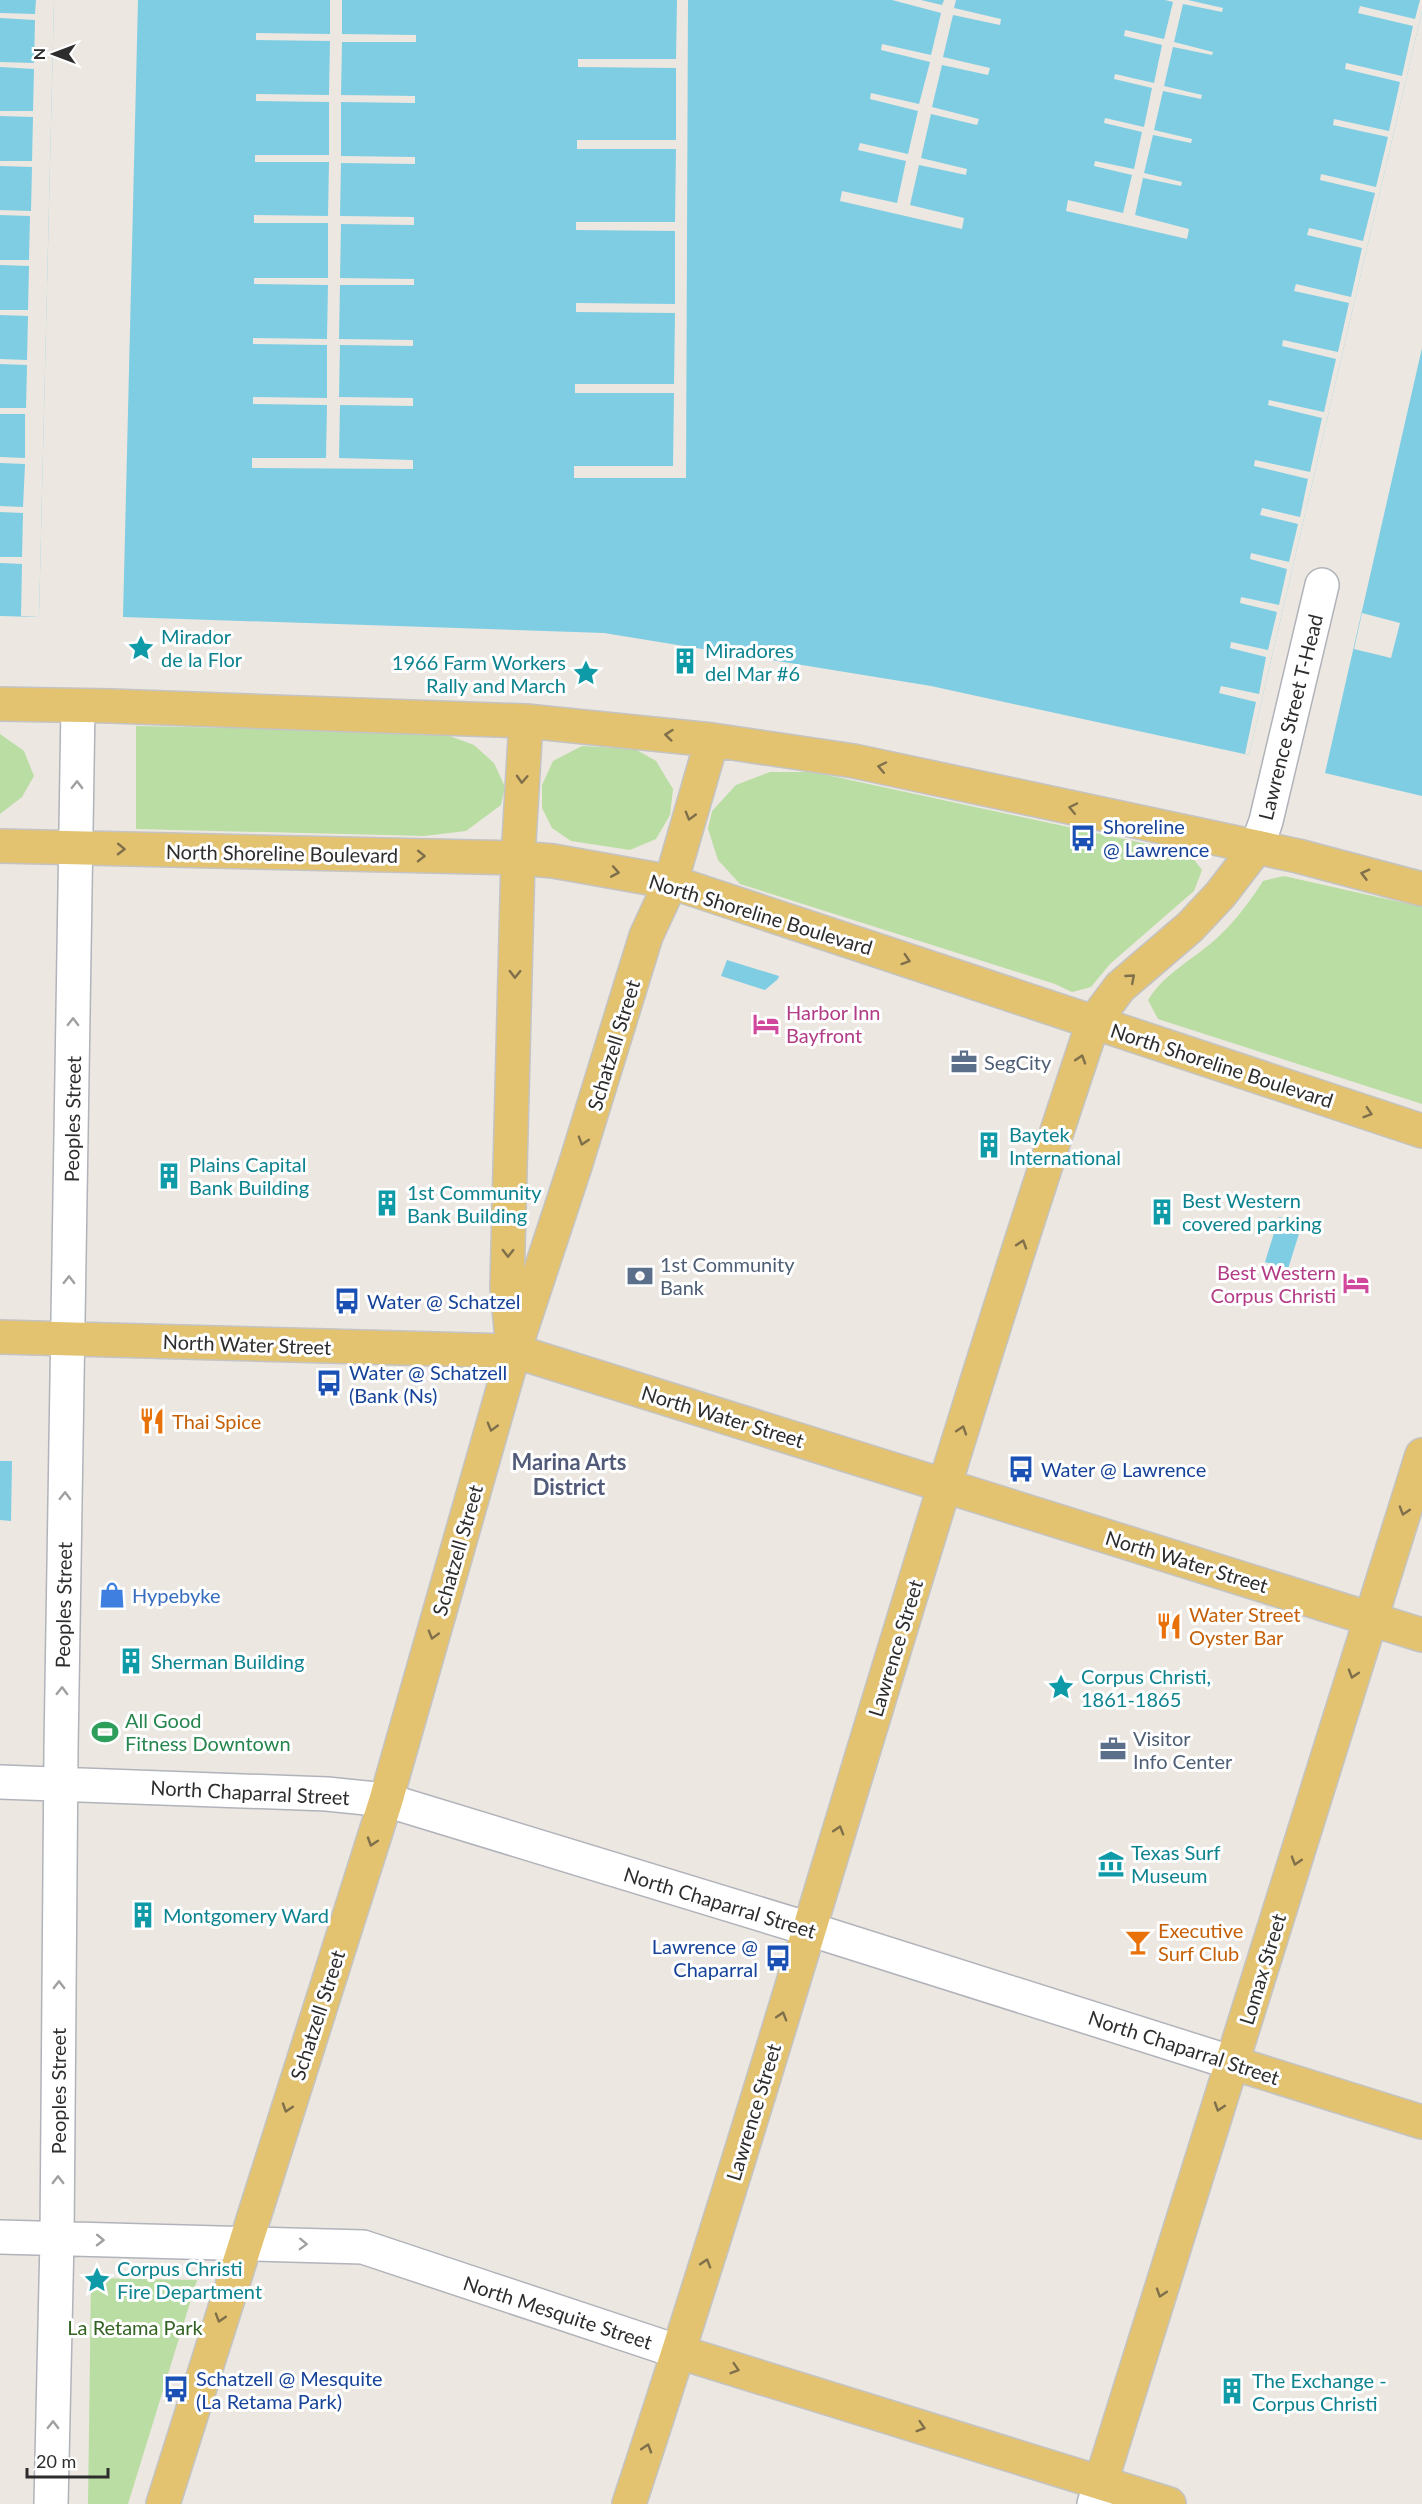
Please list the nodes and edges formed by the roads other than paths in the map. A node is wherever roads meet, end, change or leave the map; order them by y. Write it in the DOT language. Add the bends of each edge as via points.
graph roads {
  1 [pos="1322,585"];
  2 [pos="0,704"];
  3 [pos="78,706"];
  4 [pos="526,721"];
  5 [pos="712,740"];
  6 [pos="0,846"];
  7 [pos="1257,847"];
  8 [pos="77,848"];
  9 [pos="518,858"];
  10 [pos="671,882"];
  11 [pos="1422,889"];
  12 [pos="1093,1023"];
  13 [pos="1422,1131"];
  14 [pos="0,1337"];
  15 [pos="68,1339"];
  16 [pos="514,1351"];
  17 [pos="1422,1455"];
  18 [pos="944,1486"];
  19 [pos="1370,1618"];
  20 [pos="1422,1635"];
  21 [pos="0,1782"];
  22 [pos="60,1783"];
  23 [pos="386,1800"];
  24 [pos="809,1929"];
  25 [pos="1233,2063"];
  26 [pos="1422,2122"];
  27 [pos="0,2237"];
  28 [pos="57,2238"];
  29 [pos="244,2242"];
  30 [pos="679,2352"];
  31 [pos="1097,2493"];
  32 [pos="51,2504"];
  33 [pos="163,2504"];
  34 [pos="629,2504"];
  35 [pos="1169,2504"];
  1 -- 7 [label="street, Lawrence Street T-Head"];
  2 -- 3 [label="main road"];
  3 -- 4 [label="main road"];
  8 -- 3 [label="street, Peoples Street, one-way"];
  5 -- 4 [label="main road, one-way"];
  4 -- 9 [label="main road, Schatzell Street, one-way"];
  7 -- 5 [label="main road, one-way" via="854,762"];
  5 -- 10 [label="main road, Schatzell Street, one-way"];
  6 -- 8 [label="main road, North Shoreline Boulevard"];
  11 -- 7 [label="main road, one-way"];
  12 -- 7 [label="main road, Lawrence Street, one-way" via="1120,987 1205,911"];
  8 -- 9 [label="main road, North Shoreline Boulevard, one-way"];
  15 -- 8 [label="street, Peoples Street, one-way"];
  9 -- 10 [label="main road, North Shoreline Boulevard, one-way"];
  9 -- 16 [label="main road, Schatzell Street, one-way" via="507,1287"];
  10 -- 12 [label="main road, North Shoreline Boulevard, one-way"];
  10 -- 16 [label="main road, Schatzell Street, one-way" via="646,936"];
  12 -- 13 [label="main road, North Shoreline Boulevard, one-way"];
  18 -- 12 [label="main road, Lawrence Street, one-way"];
  14 -- 15 [label="main road, North Water Street"];
  15 -- 16 [label="main road, North Water Street"];
  22 -- 15 [label="street, Peoples Street, one-way"];
  16 -- 18 [label="main road, North Water Street"];
  16 -- 23 [label="main road, Schatzell Street, one-way"];
  17 -- 19 [label="main road, Lomax Street, one-way"];
  18 -- 19 [label="main road, North Water Street"];
  24 -- 18 [label="main road, Lawrence Street, one-way"];
  19 -- 20 [label="main road, North Water Street"];
  19 -- 25 [label="main road, Lomax Street, one-way"];
  21 -- 22 [label="street, North Chaparral Street"];
  22 -- 23 [label="street, North Chaparral Street"];
  28 -- 22 [label="street, Peoples Street, one-way"];
  23 -- 24 [label="street, North Chaparral Street"];
  23 -- 29 [label="main road, Schatzell Street, one-way"];
  24 -- 25 [label="street, North Chaparral Street"];
  30 -- 24 [label="main road, Lawrence Street, one-way"];
  25 -- 26 [label="main road, North Chaparral Street"];
  25 -- 31 [label="main road, Lomax Street, one-way"];
  27 -- 28 [label="street, North Mesquite Street"];
  28 -- 29 [label="street, North Mesquite Street, one-way"];
  32 -- 28 [label="street, Peoples Street, one-way"];
  29 -- 30 [label="street, North Mesquite Street, one-way" via="363,2247"];
  29 -- 33 [label="main road, Schatzell Street, one-way"];
  30 -- 31 [label="main road, North Mesquite Street, one-way"];
  34 -- 30 [label="main road, Lawrence Street, one-way"];
  31 -- 35 [label="main road, North Mesquite Street"];
}
